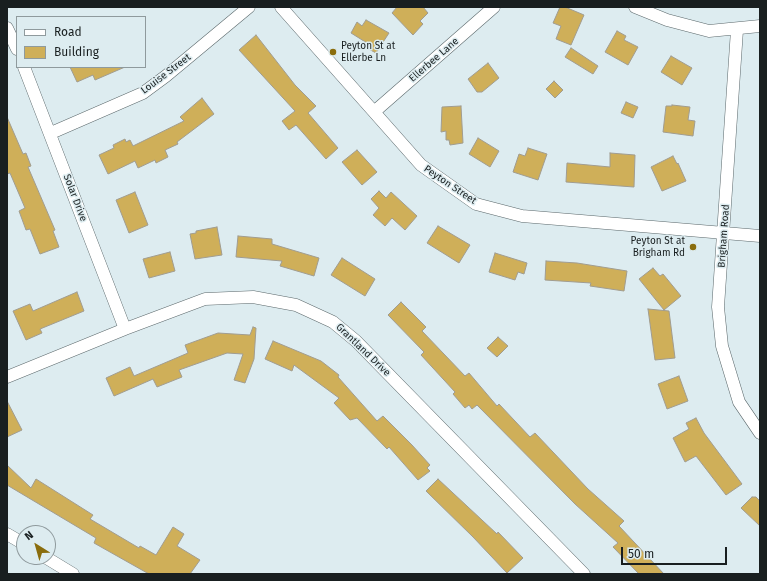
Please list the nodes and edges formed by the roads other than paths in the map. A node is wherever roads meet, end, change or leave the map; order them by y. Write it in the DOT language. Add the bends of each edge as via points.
graph roads {
  1 [pos="249,7"];
  2 [pos="281,7"];
  3 [pos="494,7"];
  4 [pos="635,7"];
  5 [pos="760,26"];
  6 [pos="7,28"];
  7 [pos="737,30"];
  8 [pos="16,47"];
  9 [pos="24,68"];
  10 [pos="374,112"];
  11 [pos="51,133"];
  12 [pos="725,234"];
  13 [pos="760,236"];
  14 [pos="125,329"];
  15 [pos="7,377"];
  16 [pos="760,433"];
  17 [pos="7,534"];
  18 [pos="16,539"];
  19 [pos="56,564"];
  20 [pos="73,574"];
  21 [pos="584,574"];
  1 -- 11 [label="street, Louise Street" via="143,93"];
  2 -- 10 [label="street, Peyton Street"];
  3 -- 10 [label="street, Ellerbee Lane"];
  4 -- 7 [label="street" via="667,20 709,31"];
  5 -- 7 [label="street"];
  6 -- 8 [label="street"];
  7 -- 12 [label="street, Brigham Road"];
  9 -- 11 [label="street, Solar Drive"];
  10 -- 12 [label="street, Peyton Street" via="421,165 476,204 522,216"];
  11 -- 14 [label="street, Solar Drive"];
  12 -- 13 [label="street, Peyton Street"];
  12 -- 16 [label="street, Brigham Road" via="718,307 722,346 739,402"];
  14 -- 15 [label="street, Grantland Drive"];
  14 -- 21 [label="street, Grantland Drive" via="204,299 253,297 296,305 333,322 356,341"];
  17 -- 18 [label="street"];
  19 -- 20 [label="street"];
}
